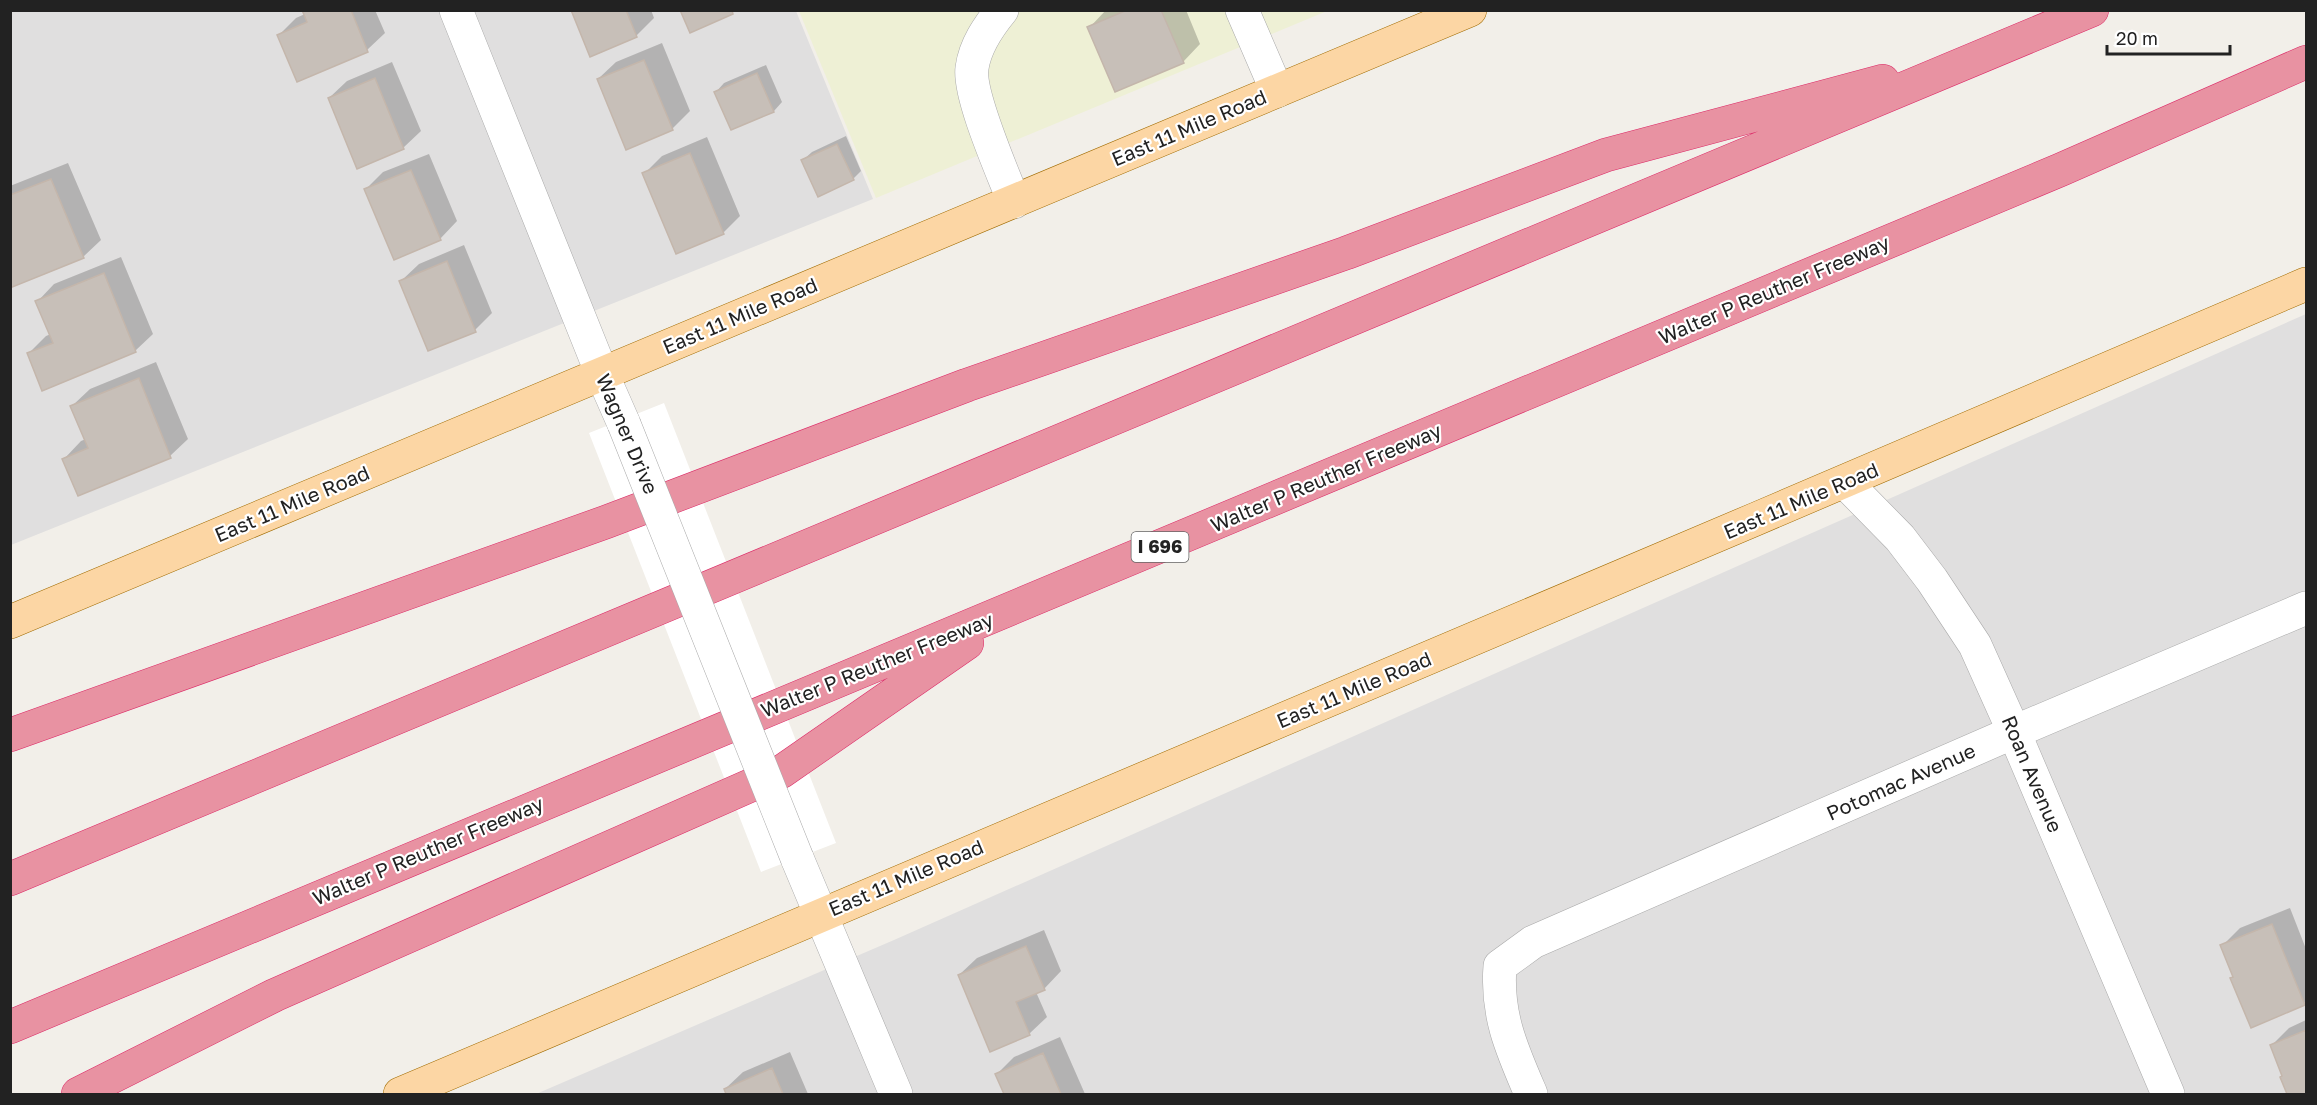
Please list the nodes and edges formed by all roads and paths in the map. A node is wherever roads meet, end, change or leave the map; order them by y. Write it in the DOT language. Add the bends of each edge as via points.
graph roads {
  1 [pos="456,10"];
  2 [pos="1002,10"];
  3 [pos="1242,10"];
  4 [pos="1470,10"];
  5 [pos="2092,10"];
  6 [pos="2006,48"];
  7 [pos="2307,62"];
  8 [pos="1277,91"];
  9 [pos="1014,202"];
  10 [pos="2307,284"];
  11 [pos="602,374"];
  12 [pos="1846,483"];
  13 [pos="1019,606"];
  14 [pos="2307,608"];
  15 [pos="12,615"];
  16 [pos="2014,732"];
  17 [pos="10,735"];
  18 [pos="10,879"];
  19 [pos="819,914"];
  20 [pos="10,1027"];
  21 [pos="78,1095"];
  22 [pos="400,1095"];
  23 [pos="896,1095"];
  24 [pos="1531,1095"];
  25 [pos="2168,1095"];
  1 -- 11 [label="street, Wagner Drive"];
  2 -- 9 [label="street" via="985,32 972,69 976,103"];
  3 -- 8 [label="street"];
  4 -- 8 [label="main road, East 11 Mile Road"];
  5 -- 6 [label="highway"];
  6 -- 17 [label="highway" via="1606,155 1346,253 967,386 606,522"];
  6 -- 18 [label="highway"];
  7 -- 13 [label="highway, Walter P Reuther Freeway / I 696"];
  8 -- 9 [label="main road, East 11 Mile Road"];
  9 -- 11 [label="main road, East 11 Mile Road"];
  10 -- 12 [label="main road, East 11 Mile Road"];
  11 -- 15 [label="main road, East 11 Mile Road"];
  11 -- 19 [label="street, Wagner Drive, bridge"];
  12 -- 16 [label="street, Roan Avenue" via="1900,538 1943,595 1975,645"];
  12 -- 19 [label="main road, East 11 Mile Road"];
  13 -- 20 [label="highway, Walter P Reuther Freeway / I 696"];
  13 -- 21 [label="highway" via="781,771 275,995"];
  14 -- 16 [label="street, Potomac Avenue"];
  16 -- 24 [label="street, Potomac Avenue" via="1533,942 1500,966 1502,1020"];
  16 -- 25 [label="street, Roan Avenue"];
  19 -- 22 [label="main road, East 11 Mile Road"];
  19 -- 23 [label="street, Wagner Drive"];
}
